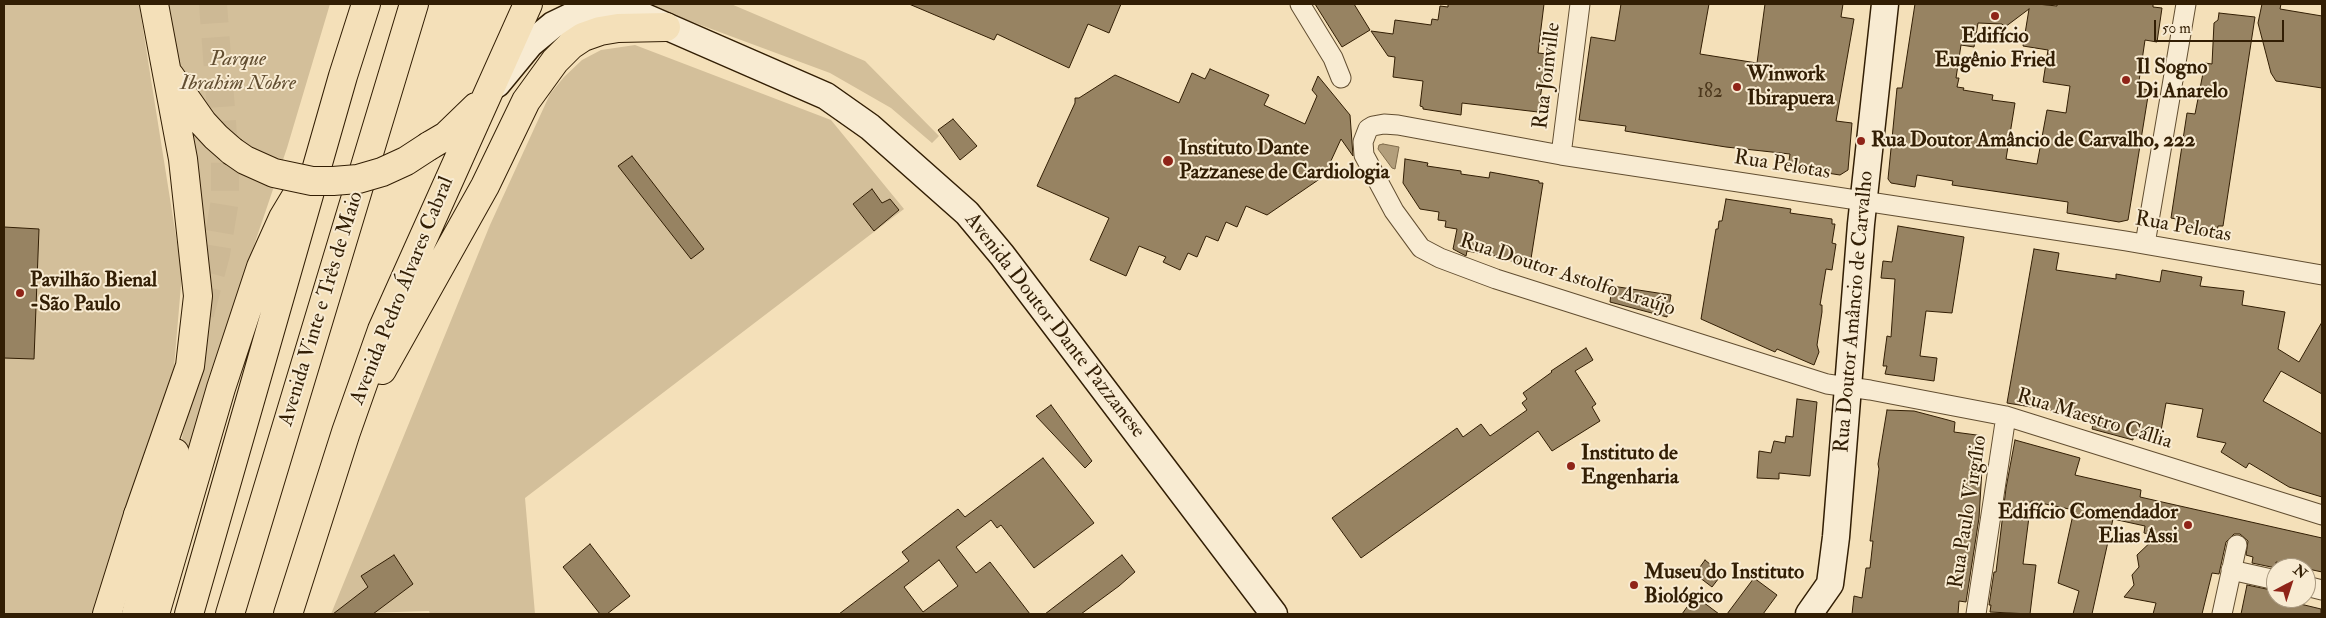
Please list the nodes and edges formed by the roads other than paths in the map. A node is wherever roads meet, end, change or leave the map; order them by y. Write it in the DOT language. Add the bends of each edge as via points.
graph roads {
  1 [pos="154,4"];
  2 [pos="366,4"];
  3 [pos="414,4"];
  4 [pos="528,4"];
  5 [pos="1300,4"];
  6 [pos="1580,4"];
  7 [pos="1885,4"];
  8 [pos="2186,4"];
  9 [pos="666,27"];
  10 [pos="165,68"];
  11 [pos="1341,78"];
  12 [pos="484,99"];
  13 [pos="1384,124"];
  14 [pos="321,155"];
  15 [pos="1561,155"];
  16 [pos="1863,201"];
  17 [pos="2145,244"];
  18 [pos="2322,275"];
  19 [pos="190,366"];
  20 [pos="1848,387"];
  21 [pos="2006,416"];
  22 [pos="346,432"];
  23 [pos="276,462"];
  24 [pos="2322,515"];
  25 [pos="2237,545"];
  26 [pos="2231,570"];
  27 [pos="2266,578"];
  28 [pos="107,614"];
  29 [pos="136,614"];
  30 [pos="155,614"];
  31 [pos="189,614"];
  32 [pos="230,614"];
  33 [pos="248,614"];
  34 [pos="288,614"];
  35 [pos="1274,614"];
  36 [pos="1809,614"];
  37 [pos="1976,614"];
  38 [pos="2222,614"];
  1 -- 10 [label="main road"];
  2 -- 14 [label="main road, Avenida Vinte e Três de Maio"];
  3 -- 23 [label="main road, Avenida Vinte e Três de Maio"];
  4 -- 12 [label="main road, Avenida Pedro Álvares Cabral"];
  5 -- 11 [label="street" via="1333,58"];
  6 -- 15 [label="street, Rua Joinville"];
  7 -- 16 [label="street, Rua Doutor Amâncio de Carvalho"];
  8 -- 17 [label="street"];
  9 -- 12 [label="street, Avenida Doutor Dante Pazzanese" via="638,14 612,8 578,13 553,25 530,44"];
  9 -- 22 [label="main road" via="600,31 571,45 555,61 526,102 485,186"];
  9 -- 35 [label="street, Avenida Doutor Dante Pazzanese" via="826,96 870,127 951,197 1002,255"];
  10 -- 12 [label="main road, bridge" via="203,123 232,151 274,173 312,181 358,179 406,161 446,136"];
  10 -- 19 [label="main road" via="183,159 198,296"];
  12 -- 22 [label="main road, Avenida Pedro Álvares Cabral" via="382,330"];
  13 -- 15 [label="street, Rua Pelotas"];
  13 -- 20 [label="street, Rua Doutor Astolfo Araújo" via="1368,129 1363,142 1364,155 1394,211 1421,248 1496,279 1827,384"];
  14 -- 30 [label="main road" via="283,218 260,267"];
  14 -- 31 [label="main road, Avenida Vinte e Três de Maio"];
  15 -- 16 [label="street, Rua Pelotas"];
  16 -- 17 [label="street, Rua Pelotas"];
  16 -- 20 [label="street, Rua Doutor Amâncio de Carvalho"];
  17 -- 18 [label="street, Rua Pelotas"];
  19 -- 28 [label="main road"];
  19 -- 29 [label="main road" via="164,507"];
  20 -- 21 [label="street, Rua Maestro Cállia"];
  20 -- 36 [label="street, Rua Doutor Amâncio de Carvalho" via="1830,584"];
  21 -- 24 [label="street, Rua Maestro Cállia"];
  21 -- 37 [label="street, Rua Paulo Virgílio"];
  22 -- 34 [label="main road, Avenida Pedro Álvares Cabral"];
  23 -- 32 [label="main road, Avenida Vinte e Três de Maio"];
  23 -- 33 [label="main road" via="263,557"];
  25 -- 26 [label="street"];
  26 -- 27 [label="street"];
  26 -- 38 [label="street"];
}
